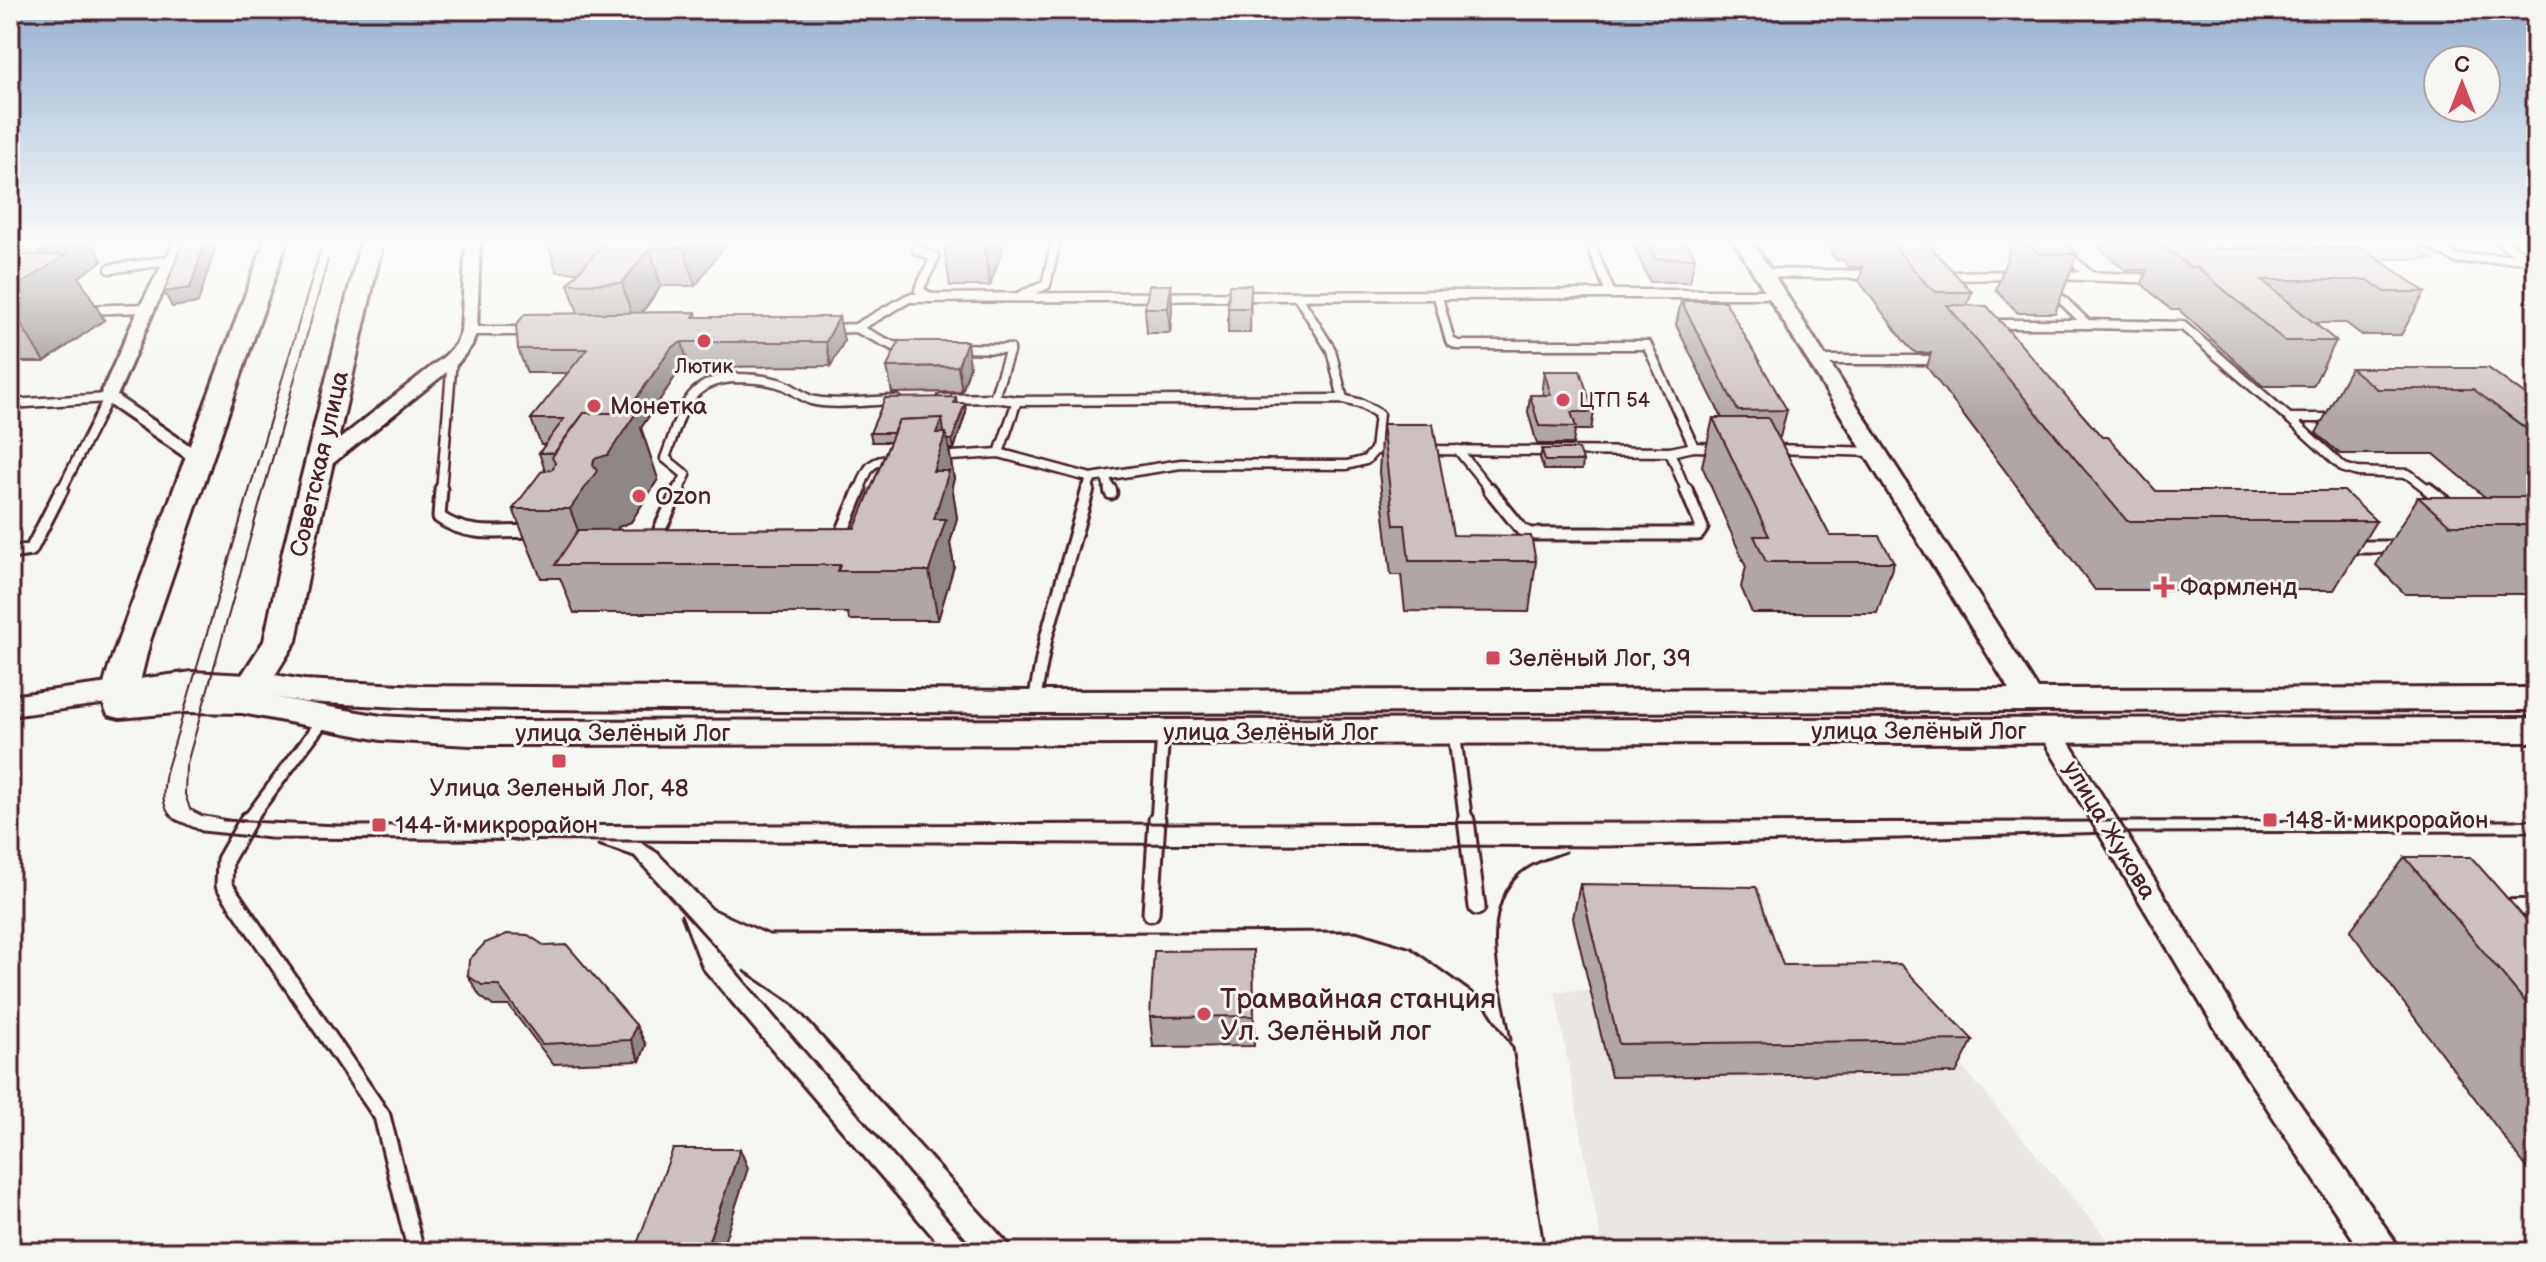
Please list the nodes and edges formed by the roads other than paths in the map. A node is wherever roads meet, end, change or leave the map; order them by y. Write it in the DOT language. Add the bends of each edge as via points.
graph roads {
  1 [pos="151,300"];
  2 [pos="255,300"];
  3 [pos="358,300"];
  4 [pos="470,300"];
  5 [pos="906,300"];
  6 [pos="1300,300"];
  7 [pos="1439,300"];
  8 [pos="1782,300"];
  9 [pos="2063,300"];
  10 [pos="147,308"];
  11 [pos="71,310"];
  12 [pos="1971,324"];
  13 [pos="2087,324"];
  14 [pos="856,328"];
  15 [pos="825,329"];
  16 [pos="469,331"];
  17 [pos="534,331"];
  18 [pos="923,347"];
  19 [pos="937,347"];
  20 [pos="452,359"];
  21 [pos="1820,360"];
  22 [pos="1961,360"];
  23 [pos="753,366"];
  24 [pos="745,378"];
  25 [pos="108,398"];
  26 [pos="994,398"];
  27 [pos="916,399"];
  28 [pos="931,399"];
  29 [pos="1343,399"];
  30 [pos="1017,401"];
  31 [pos="10,404"];
  32 [pos="2289,418"];
  33 [pos="2349,418"];
  34 [pos="1694,447"];
  35 [pos="1725,448"];
  36 [pos="1756,449"];
  37 [pos="1375,450"];
  38 [pos="1403,450"];
  39 [pos="1416,450"];
  40 [pos="1458,450"];
  41 [pos="1670,452"];
  42 [pos="1877,452"];
  43 [pos="999,453"];
  44 [pos="926,457"];
  45 [pos="912,458"];
  46 [pos="198,460"];
  47 [pos="320,464"];
  48 [pos="1106,477"];
  49 [pos="1091,478"];
  50 [pos="1111,493"];
  51 [pos="2459,513"];
  52 [pos="544,531"];
  53 [pos="660,541"];
  54 [pos="2331,547"];
  55 [pos="2409,547"];
  56 [pos="10,553"];
  57 [pos="833,554"];
  58 [pos="249,692"];
  59 [pos="120,698"];
  60 [pos="2536,699"];
  61 [pos="2030,700"];
  62 [pos="1034,702"];
  63 [pos="10,706"];
  64 [pos="10,714"];
  65 [pos="324,719"];
  66 [pos="2536,730"];
  67 [pos="2050,731"];
  68 [pos="1163,732"];
  69 [pos="1454,732"];
  70 [pos="1477,907"];
  71 [pos="2536,907"];
  72 [pos="2487,910"];
  73 [pos="1151,913"];
  74 [pos="416,1252"];
  75 [pos="2382,1252"];
  1 -- 10 [label="street"];
  2 -- 46 [label="main road"];
  3 -- 47 [label="main road, Советская улица"];
  4 -- 16 [label="street"];
  5 -- 14 [label="lane"];
  6 -- 29 [label="lane" via="1331,350"];
  7 -- 34 [label="lane" via="1450,341 1457,345 1650,347"];
  8 -- 21 [label="street, улица Жукова"];
  9 -- 13 [label="lane"];
  10 -- 11 [label="lane"];
  10 -- 25 [label="street"];
  12 -- 13 [label="lane"];
  13 -- 32 [label="lane" via="2183,326"];
  14 -- 15 [label="lane"];
  14 -- 18 [label="lane" via="893,346"];
  16 -- 17 [label="lane"];
  16 -- 20 [label="street"];
  19 -- 26 [label="lane" via="1010,349"];
  20 -- 47 [label="street"];
  20 -- 52 [label="lane" via="439,517 459,528"];
  21 -- 22 [label="lane"];
  21 -- 42 [label="street, улица Жукова"];
  23 -- 24 [label="lane"];
  24 -- 27 [label="lane" via="786,385 815,401"];
  24 -- 53 [label="lane" via="711,382 693,394 665,458 686,476 654,530"];
  25 -- 31 [label="lane"];
  25 -- 46 [label="street"];
  25 -- 56 [label="lane" via="31,550"];
  26 -- 28 [label="lane"];
  26 -- 30 [label="lane"];
  29 -- 30 [label="lane"];
  29 -- 37 [label="lane" via="1379,414"];
  30 -- 43 [label="lane"];
  32 -- 33 [label="lane"];
  32 -- 51 [label="lane" via="2344,468 2413,475"];
  34 -- 35 [label="lane"];
  34 -- 41 [label="lane"];
  36 -- 42 [label="lane"];
  37 -- 38 [label="lane"];
  37 -- 48 [label="lane" via="1366,460 1347,465 1181,464"];
  39 -- 40 [label="lane"];
  40 -- 41 [label="lane"];
  40 -- 41 [label="lane" via="1530,534 1701,533"];
  42 -- 61 [label="street, улица Жукова"];
  43 -- 44 [label="lane"];
  43 -- 49 [label="lane"];
  45 -- 57 [label="lane" via="872,463"];
  46 -- 59 [label="main road" via="134,641"];
  47 -- 58 [label="main road, Советская улица" via="280,641"];
  48 -- 49 [label="lane"];
  48 -- 50 [label="lane"];
  49 -- 62 [label="lane" via="1046,638"];
  54 -- 55 [label="lane"];
  58 -- 59 [label="main road, улица Зелёный Лог" via="186,701"];
  58 -- 62 [label="main road, улица Зелёный Лог"];
  58 -- 65 [label="main road, улица Зелёный Лог"];
  59 -- 63 [label="street, улица Зелёный Лог"];
  59 -- 64 [label="street, улица Зелёный Лог"];
  60 -- 61 [label="main road, улица Зелёный Лог"];
  61 -- 62 [label="main road, улица Зелёный Лог"];
  61 -- 67 [label="main road, улица Жукова"];
  65 -- 68 [label="main road, улица Зелёный Лог" via="470,733"];
  65 -- 74 [label="lane" via="246,823 225,860 224,885 382,1116"];
  66 -- 67 [label="main road, улица Зелёный Лог"];
  67 -- 69 [label="main road, улица Зелёный Лог"];
  67 -- 75 [label="street, улица Жукова" via="2230,1027"];
  68 -- 69 [label="main road, улица Зелёный Лог"];
  68 -- 73 [label="lane"];
  69 -- 70 [label="lane"];
  71 -- 72 [label="lane"];
}
